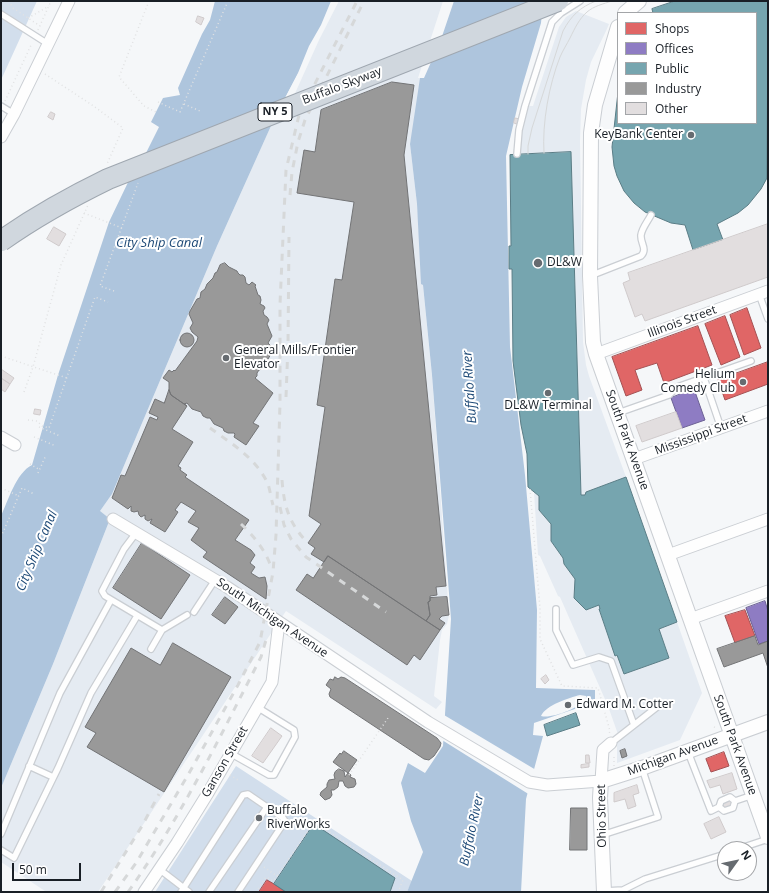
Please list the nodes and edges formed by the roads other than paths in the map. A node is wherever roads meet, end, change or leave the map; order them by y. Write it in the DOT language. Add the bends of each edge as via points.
graph roads {
  1 [pos="69,1"];
  2 [pos="523,1"];
  3 [pos="558,1"];
  4 [pos="580,1"];
  5 [pos="639,1"];
  6 [pos="626,12"];
  7 [pos="1,14"];
  8 [pos="617,30"];
  9 [pos="48,44"];
  10 [pos="3,104"];
  11 [pos="14,114"];
  12 [pos="1,137"];
  13 [pos="517,154"];
  14 [pos="651,215"];
  15 [pos="1,225"];
  16 [pos="1,241"];
  17 [pos="590,276"];
  18 [pos="764,292"];
  19 [pos="768,319"];
  20 [pos="596,354"];
  21 [pos="751,361"];
  22 [pos="704,378"];
  23 [pos="768,411"];
  24 [pos="617,413"];
  25 [pos="721,428"];
  26 [pos="1,437"];
  27 [pos="15,445"];
  28 [pos="634,459"];
  29 [pos="113,518"];
  30 [pos="768,519"];
  31 [pos="136,533"];
  32 [pos="668,555"];
  33 [pos="215,580"];
  34 [pos="768,591"];
  35 [pos="110,600"];
  36 [pos="556,609"];
  37 [pos="194,612"];
  38 [pos="187,615"];
  39 [pos="137,616"];
  40 [pos="690,619"];
  41 [pos="279,622"];
  42 [pos="162,630"];
  43 [pos="151,650"];
  44 [pos="257,707"];
  45 [pos="657,707"];
  46 [pos="768,722"];
  47 [pos="634,725"];
  48 [pos="732,735"];
  49 [pos="613,748"];
  50 [pos="688,751"];
  51 [pos="230,754"];
  52 [pos="29,766"];
  53 [pos="642,768"];
  54 [pos="53,777"];
  55 [pos="601,780"];
  56 [pos="753,795"];
  57 [pos="735,801"];
  58 [pos="267,807"];
  59 [pos="719,807"];
  60 [pos="1,834"];
  61 [pos="602,834"];
  62 [pos="768,838"];
  63 [pos="757,842"];
  64 [pos="1,850"];
  65 [pos="717,857"];
  66 [pos="159,869"];
  67 [pos="182,890"];
  68 [pos="144,892"];
  69 [pos="189,892"];
  70 [pos="209,892"];
  71 [pos="238,892"];
  72 [pos="604,892"];
  1 -- 9 [label="street"];
  2 -- 15 [label="highway, Buffalo Skyway / NY 5" via="109,165 51,194"];
  3 -- 16 [label="highway, Buffalo Skyway / NY 5, bridge" via="108,179 56,206"];
  4 -- 13 [label="lane" via="552,22 520,124"];
  5 -- 6 [label="street"];
  7 -- 9 [label="lane"];
  8 -- 17 [label="street, South Park Avenue" via="595,105 590,133"];
  9 -- 11 [label="street"];
  10 -- 11 [label="lane"];
  11 -- 12 [label="street"];
  14 -- 17 [label="lane" via="641,233 644,250 641,256"];
  17 -- 20 [label="street, South Park Avenue" via="593,342"];
  18 -- 19 [label="lane"];
  18 -- 20 [label="street, Illinois Street"];
  20 -- 24 [label="street, South Park Avenue"];
  21 -- 22 [label="lane"];
  22 -- 24 [label="lane" via="677,387 669,395"];
  22 -- 25 [label="lane"];
  23 -- 25 [label="street, Mississippi Street"];
  24 -- 28 [label="street, South Park Avenue"];
  25 -- 28 [label="street, Mississippi Street"];
  26 -- 27 [label="street"];
  28 -- 32 [label="street, South Park Avenue"];
  29 -- 31 [label="street, South Michigan Avenue"];
  30 -- 32 [label="street"];
  31 -- 33 [label="street, South Michigan Avenue"];
  31 -- 35 [label="lane" via="124,549 102,591"];
  32 -- 40 [label="street, South Park Avenue"];
  33 -- 37 [label="lane"];
  33 -- 41 [label="street, South Michigan Avenue"];
  34 -- 40 [label="street"];
  35 -- 39 [label="lane"];
  35 -- 52 [label="lane" via="60,693"];
  36 -- 47 [label="lane" via="556,630 573,665 599,657 611,661"];
  38 -- 42 [label="lane"];
  39 -- 42 [label="lane"];
  39 -- 54 [label="lane" via="91,693"];
  40 -- 48 [label="street, South Park Avenue"];
  41 -- 44 [label="street, Ganson Street" via="272,682"];
  41 -- 55 [label="street, South Michigan Avenue" via="428,722 528,782 547,785"];
  42 -- 43 [label="lane"];
  44 -- 51 [label="street, Ganson Street"];
  44 -- 51 [label="lane" via="294,730 295,737 274,775 269,775"];
  45 -- 47 [label="lane"];
  46 -- 48 [label="street, Michigan Avenue"];
  47 -- 49 [label="lane"];
  48 -- 50 [label="street, Michigan Avenue"];
  48 -- 56 [label="street, South Park Avenue"];
  49 -- 55 [label="street, Ohio Street" via="603,750"];
  50 -- 53 [label="street, Michigan Avenue"];
  50 -- 59 [label="lane" via="711,811"];
  51 -- 66 [label="street, Ganson Street"];
  52 -- 54 [label="lane"];
  52 -- 60 [label="lane"];
  53 -- 55 [label="street, Michigan Avenue"];
  53 -- 61 [label="lane" via="658,817"];
  54 -- 64 [label="lane" via="14,858"];
  55 -- 61 [label="street, Ohio Street"];
  56 -- 57 [label="lane"];
  56 -- 62 [label="street, South Park Avenue"];
  57 -- 59 [label="lane" via="730,797 721,801"];
  57 -- 59 [label="lane" via="733,808 724,811"];
  58 -- 67 [label="lane" via="248,794 243,796"];
  58 -- 70 [label="lane"];
  58 -- 71 [label="lane" via="285,821"];
  61 -- 72 [label="street, Ohio Street"];
  62 -- 63 [label="lane"];
  65 -- 72 [label="lane" via="646,879 624,890"];
  66 -- 67 [label="lane"];
  66 -- 68 [label="street, Ganson Street"];
  67 -- 69 [label="lane"];
}
